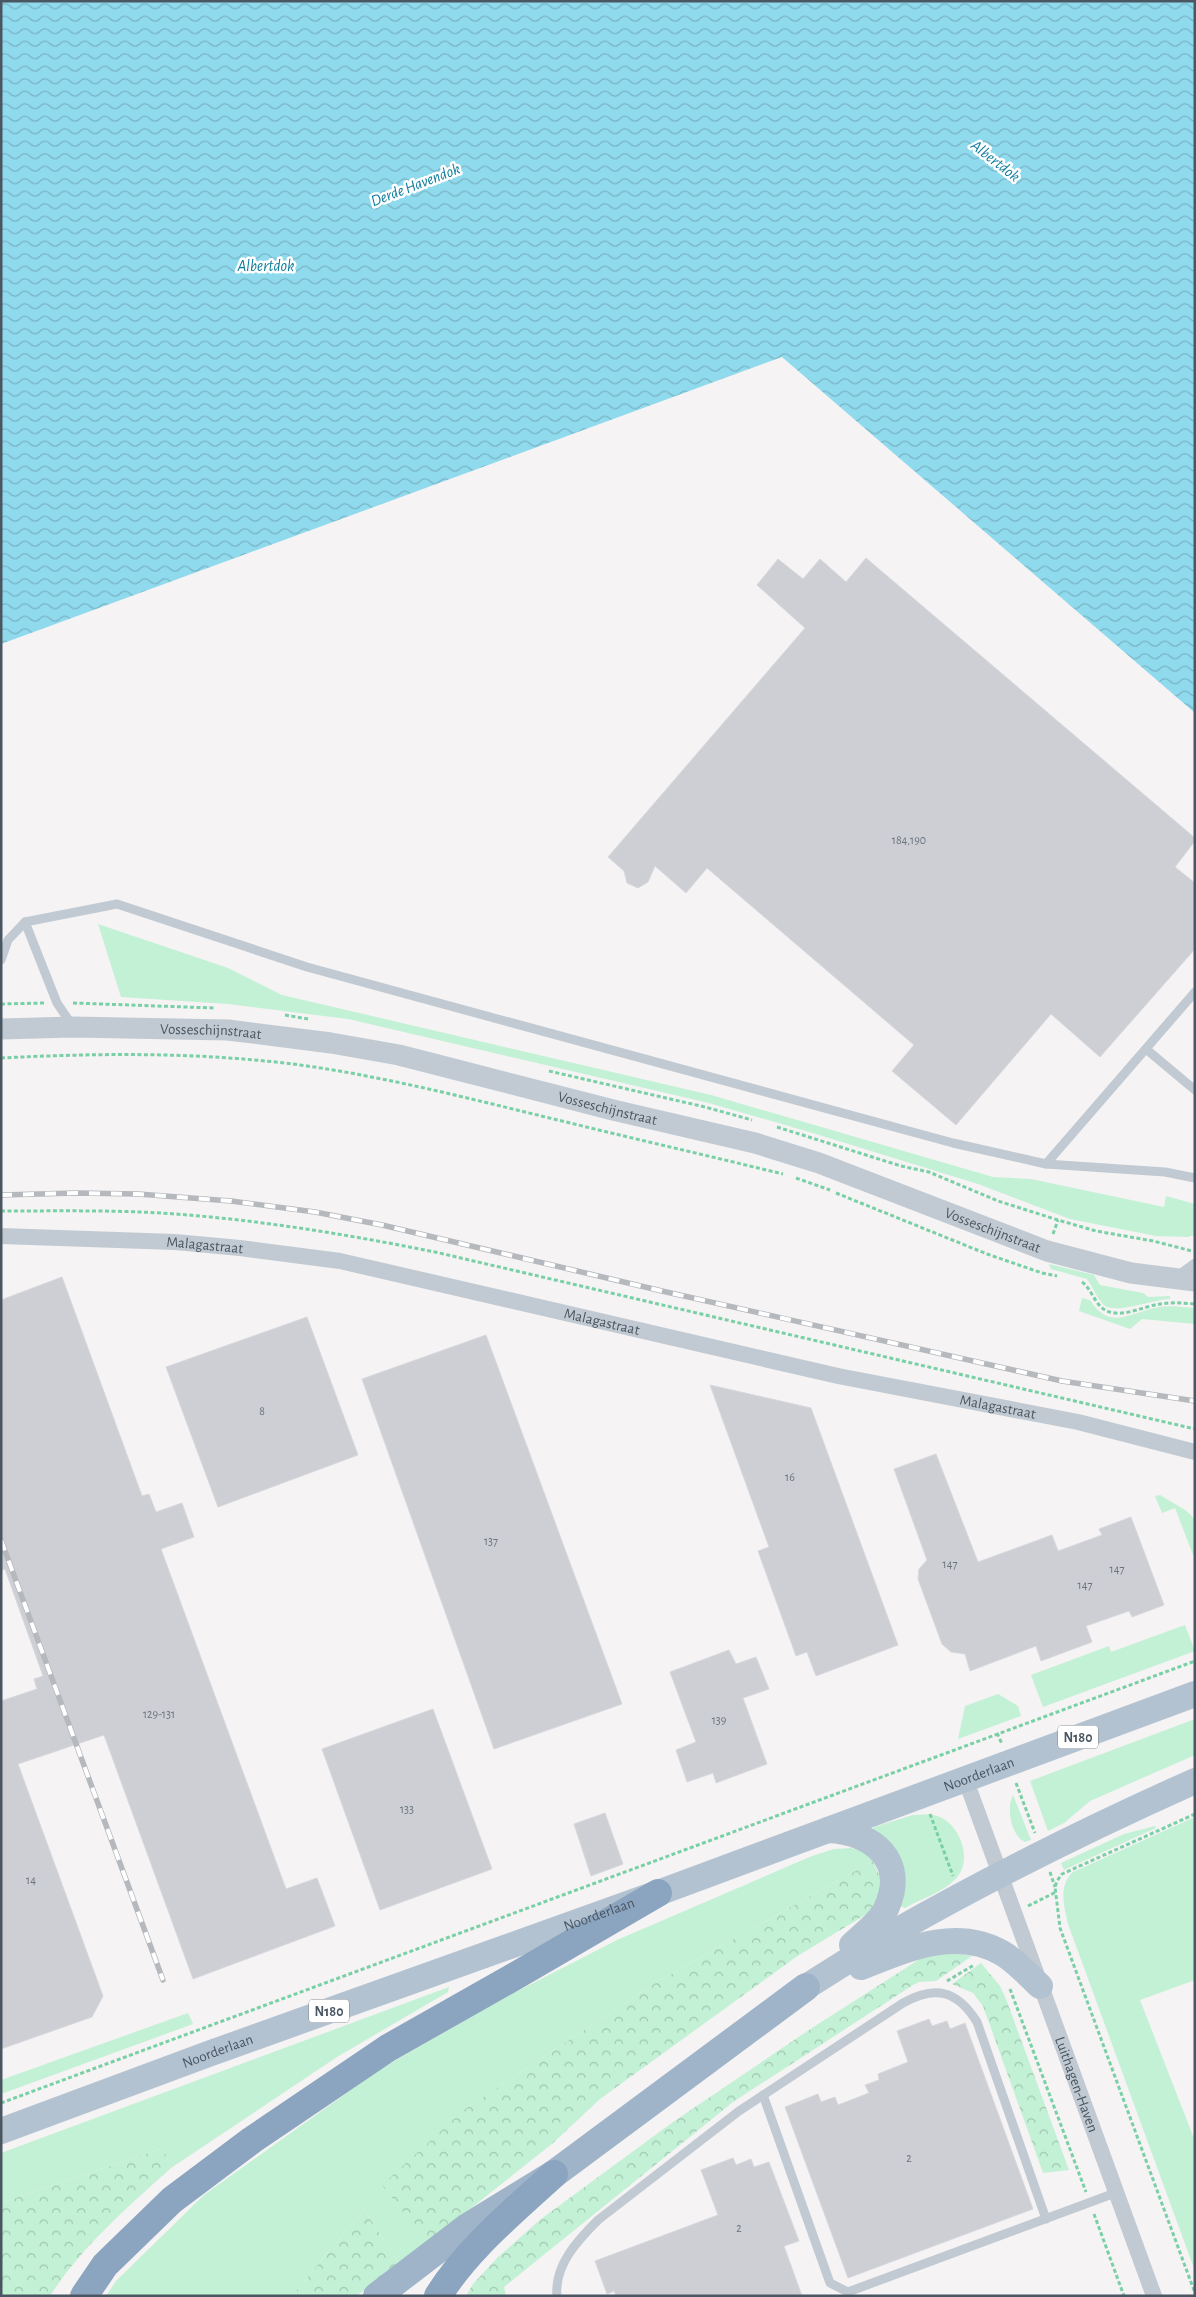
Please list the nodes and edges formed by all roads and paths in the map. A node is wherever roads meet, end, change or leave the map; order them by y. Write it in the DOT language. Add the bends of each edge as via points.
graph roads {
  1 [pos="25,922"];
  2 [pos="1,960"];
  3 [pos="1195,992"];
  4 [pos="73,1027"];
  5 [pos="1,1029"];
  6 [pos="1146,1049"];
  7 [pos="1,1058"];
  8 [pos="1195,1090"];
  9 [pos="1046,1164"];
  10 [pos="1195,1178"];
  11 [pos="1,1211"];
  12 [pos="1,1236"];
  13 [pos="1195,1263"];
  14 [pos="1058,1276"];
  15 [pos="1075,1280"];
  16 [pos="1185,1280"];
  17 [pos="1195,1304"];
  18 [pos="1195,1429"];
  19 [pos="1195,1452"];
  20 [pos="1195,1661"];
  21 [pos="1195,1694"];
  22 [pos="998,1733"];
  23 [pos="1008,1762"];
  24 [pos="911,1765"];
  25 [pos="965,1778"];
  26 [pos="1195,1782"];
  27 [pos="922,1795"];
  28 [pos="1195,1814"];
  29 [pos="824,1830"];
  30 [pos="1042,1853"];
  31 [pos="999,1875"];
  32 [pos="1055,1887"];
  33 [pos="658,1893"];
  34 [pos="960,1896"];
  35 [pos="977,1963"];
  36 [pos="1009,1985"];
  37 [pos="1040,1986"];
  38 [pos="806,1987"];
  39 [pos="940,1993"];
  40 [pos="763,2095"];
  41 [pos="1,2103"];
  42 [pos="1,2131"];
  43 [pos="554,2174"];
  44 [pos="1116,2193"];
  45 [pos="1090,2202"];
  46 [pos="1046,2219"];
  47 [pos="849,2294"];
  48 [pos="1195,2294"];
  49 [pos="84,2296"];
  50 [pos="378,2296"];
  51 [pos="438,2296"];
  52 [pos="557,2296"];
  53 [pos="1124,2296"];
  54 [pos="1154,2296"];
  1 -- 2 [label="lane" via="8,940"];
  1 -- 4 [label="lane" via="57,1003"];
  1 -- 9 [label="lane" via="118,904 307,967 953,1143"];
  3 -- 6 [label="lane"];
  4 -- 5 [label="street, Vosseschijnstraat"];
  4 -- 16 [label="street, Vosseschijnstraat" via="228,1030 399,1055 755,1144 819,1163 1047,1251 1131,1273"];
  6 -- 8 [label="lane"];
  6 -- 9 [label="lane"];
  7 -- 14 [label="path" via="132,1055 253,1060 301,1065 422,1088 787,1175 987,1254"];
  9 -- 10 [label="lane" via="1165,1172"];
  11 -- 18 [label="path" via="162,1213 338,1233 455,1257"];
  12 -- 19 [label="street, Malagastraat" via="204,1244 340,1261 838,1376 1078,1422"];
  13 -- 16 [label="lane"];
  15 -- 17 [label="path" via="1084,1283 1101,1308 1108,1312 1118,1313 1166,1303"];
  20 -- 22 [label="path"];
  21 -- 23 [label="main road, Noorderlaan / N180"];
  22 -- 23 [label="path"];
  22 -- 24 [label="path"];
  23 -- 25 [label="main road, Noorderlaan / N180"];
  23 -- 30 [label="path"];
  24 -- 27 [label="path"];
  24 -- 41 [label="path"];
  25 -- 27 [label="main road, Noorderlaan / N180"];
  25 -- 31 [label="street, Luithagen-Haven"];
  26 -- 30 [label="main road"];
  27 -- 29 [label="main road, Noorderlaan / N180"];
  27 -- 34 [label="path"];
  28 -- 32 [label="path" via="1062,1874"];
  29 -- 33 [label="main road, Noorderlaan / N180"];
  29 -- 38 [label="main road" via="858,1835 873,1843 885,1856 893,1881 885,1910 876,1923"];
  30 -- 31 [label="main road"];
  30 -- 32 [label="path"];
  31 -- 34 [label="main road"];
  31 -- 37 [label="street, Luithagen-Haven"];
  32 -- 48 [label="path" via="1060,1928"];
  33 -- 42 [label="main road, Noorderlaan / N180"];
  33 -- 49 [label="highway" via="388,2048 252,2140 172,2200 105,2265"];
  34 -- 38 [label="main road"];
  35 -- 39 [label="path" via="944,1982"];
  36 -- 45 [label="path"];
  37 -- 38 [label="main road" via="1003,1954 979,1944 952,1941 931,1942 908,1949"];
  37 -- 44 [label="street, Luithagen-Haven"];
  38 -- 43 [label="highway"];
  39 -- 40 [label="lane" via="915,1996 902,2003"];
  39 -- 46 [label="lane" via="958,1999 968,2007 977,2022"];
  40 -- 47 [label="lane" via="830,2283"];
  40 -- 52 [label="lane" via="598,2220 562,2265"];
  43 -- 50 [label="highway" via="466,2228"];
  43 -- 51 [label="highway" via="477,2245"];
  44 -- 45 [label="lane"];
  44 -- 54 [label="street, Luithagen-Haven"];
  45 -- 46 [label="lane"];
  45 -- 53 [label="path"];
  46 -- 47 [label="lane"];
}
